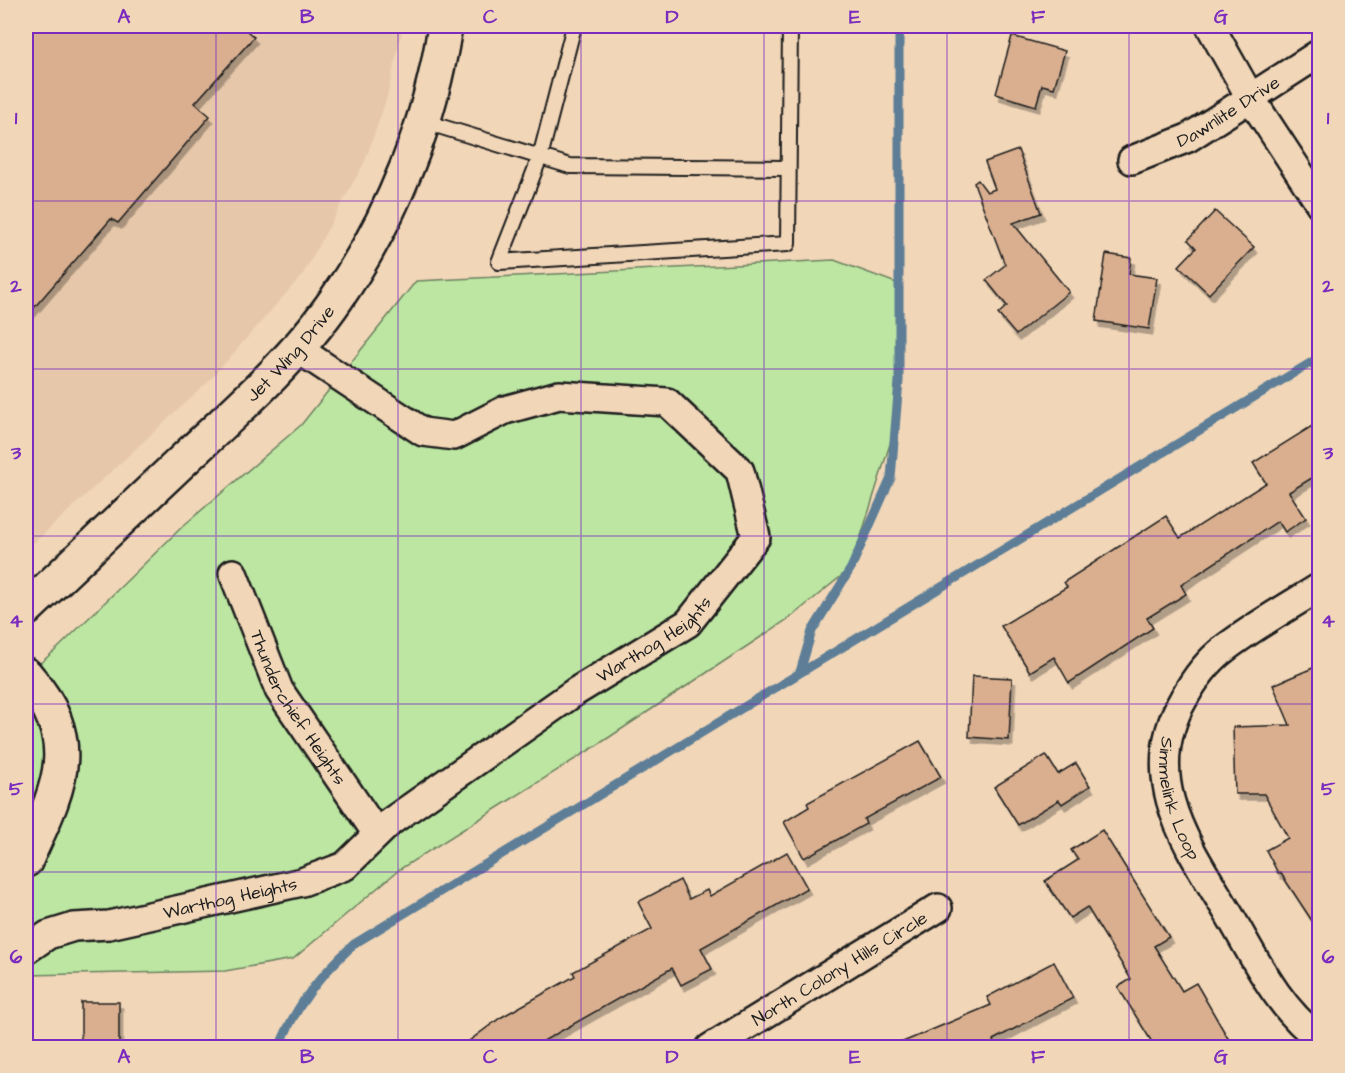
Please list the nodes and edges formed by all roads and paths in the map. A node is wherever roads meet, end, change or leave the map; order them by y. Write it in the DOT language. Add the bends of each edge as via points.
graph roads {
  1 [pos="445,26"];
  2 [pos="574,26"];
  3 [pos="790,26"];
  4 [pos="1210,26"];
  5 [pos="1320,53"];
  6 [pos="1250,97"];
  7 [pos="422,121"];
  8 [pos="540,157"];
  9 [pos="1132,160"];
  10 [pos="788,168"];
  11 [pos="1320,204"];
  12 [pos="298,349"];
  13 [pos="233,573"];
  14 [pos="1320,586"];
  15 [pos="26,609"];
  16 [pos="26,675"];
  17 [pos="377,834"];
  18 [pos="26,861"];
  19 [pos="938,908"];
  20 [pos="26,950"];
  21 [pos="1320,1039"];
  22 [pos="710,1047"];
  1 -- 7 [label="main road, Jet Wing Drive"];
  2 -- 8 [label="lane"];
  3 -- 10 [label="lane"];
  4 -- 6 [label="street"];
  5 -- 6 [label="street, Dawnlite Drive"];
  6 -- 9 [label="street, Dawnlite Drive" via="1188,138"];
  6 -- 11 [label="street"];
  7 -- 8 [label="lane"];
  7 -- 12 [label="main road, Jet Wing Drive" via="406,170 372,239 337,298"];
  8 -- 10 [label="lane" via="570,166"];
  8 -- 10 [label="lane" via="499,262 788,244"];
  12 -- 15 [label="main road, Jet Wing Drive"];
  12 -- 17 [label="street, Warthog Heights" via="423,432 454,436 505,410 559,395 667,402 740,471 756,537 688,622 575,692"];
  13 -- 17 [label="street, Thunderchief Heights" via="279,690"];
  14 -- 21 [label="street, Simmelink Loop" via="1223,649 1194,680 1174,715 1164,758 1169,801 1183,839 1279,998 1301,1026"];
  16 -- 18 [label="main road" via="40,692 58,732 62,764 54,797"];
  17 -- 20 [label="street, Warthog Heights" via="345,866 302,882 108,925 74,927 48,935"];
  19 -- 22 [label="street, North Colony Hills Circle"];
}
